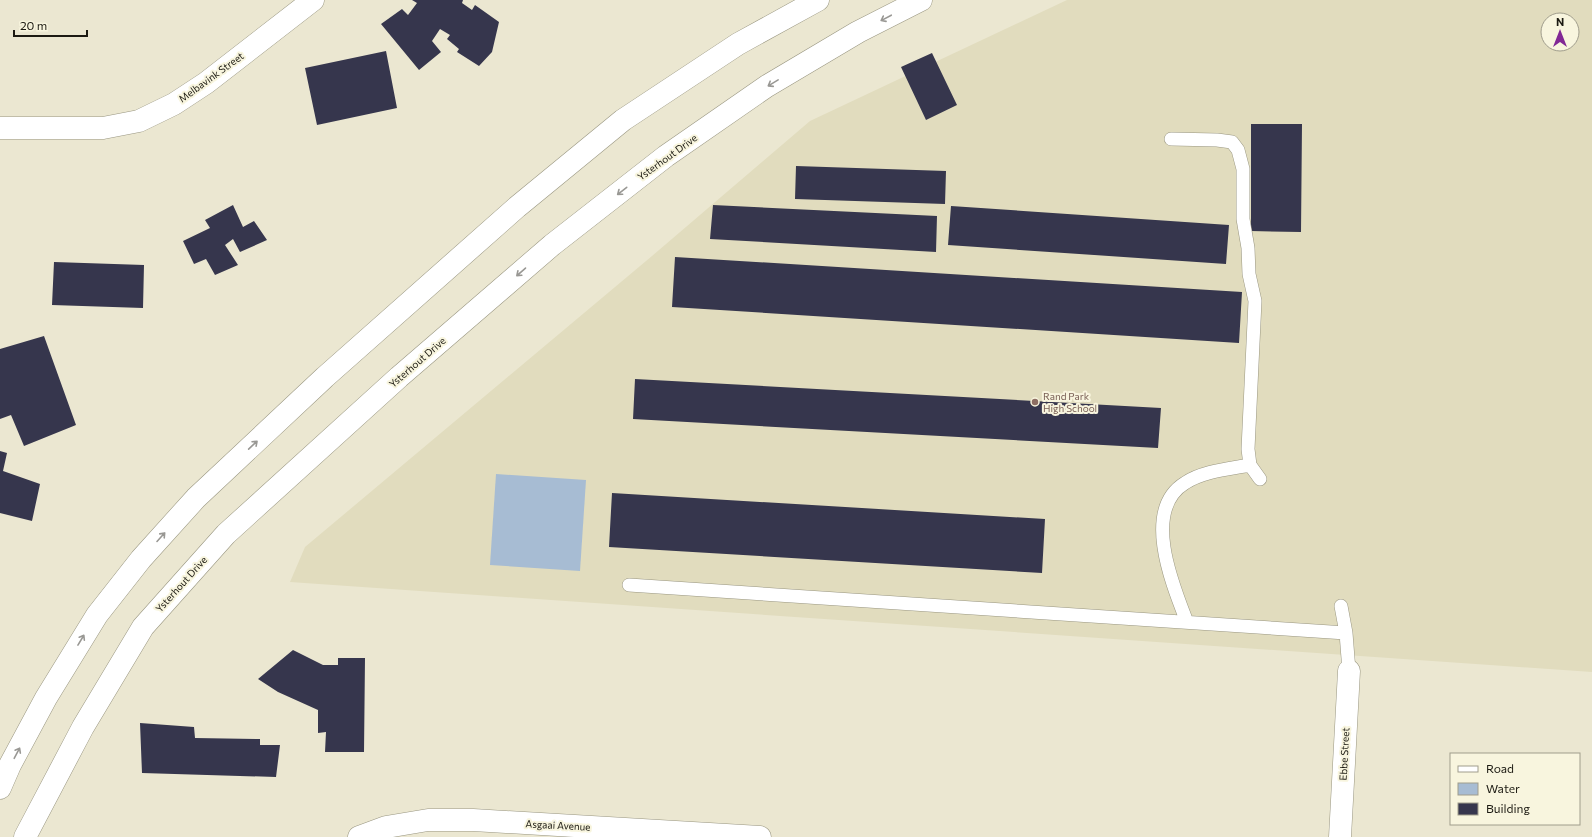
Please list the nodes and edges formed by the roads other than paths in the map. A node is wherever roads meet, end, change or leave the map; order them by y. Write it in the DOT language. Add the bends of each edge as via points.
graph roads {
  1 [pos="313,0"];
  2 [pos="818,0"];
  3 [pos="921,0"];
  4 [pos="0,128"];
  5 [pos="1171,139"];
  6 [pos="1250,465"];
  7 [pos="1260,479"];
  8 [pos="629,585"];
  9 [pos="1341,606"];
  10 [pos="1187,622"];
  11 [pos="1346,633"];
  12 [pos="1349,671"];
  13 [pos="0,788"];
  14 [pos="34,826"];
  15 [pos="25,837"];
  16 [pos="359,837"];
  17 [pos="760,837"];
  18 [pos="1340,837"];
  1 -- 4 [label="main road, Melbavink Street" via="206,83 174,104 140,121 104,128"];
  13 -- 2 [label="main road, one-way" via="46,698 96,615 141,559 196,498 330,372 517,208 623,120 738,44"];
  3 -- 14 [label="main road, Ysterhout Drive, one-way" via="858,32 767,86 660,161 540,255 226,534 143,627 83,727"];
  5 -- 6 [label="lane" via="1232,142 1238,150 1243,169 1243,219 1249,274 1255,301 1248,433"];
  6 -- 7 [label="lane"];
  6 -- 10 [label="lane" via="1207,474 1185,483 1172,494 1166,507 1162,538 1174,589"];
  8 -- 10 [label="lane"];
  9 -- 11 [label="lane"];
  10 -- 11 [label="lane"];
  11 -- 12 [label="lane"];
  12 -- 18 [label="main road, Ebbe Street"];
  14 -- 15 [label="main road, Ysterhout Drive"];
  16 -- 17 [label="main road, Asgaai Avenue" via="386,827 428,820 473,820"];
}
